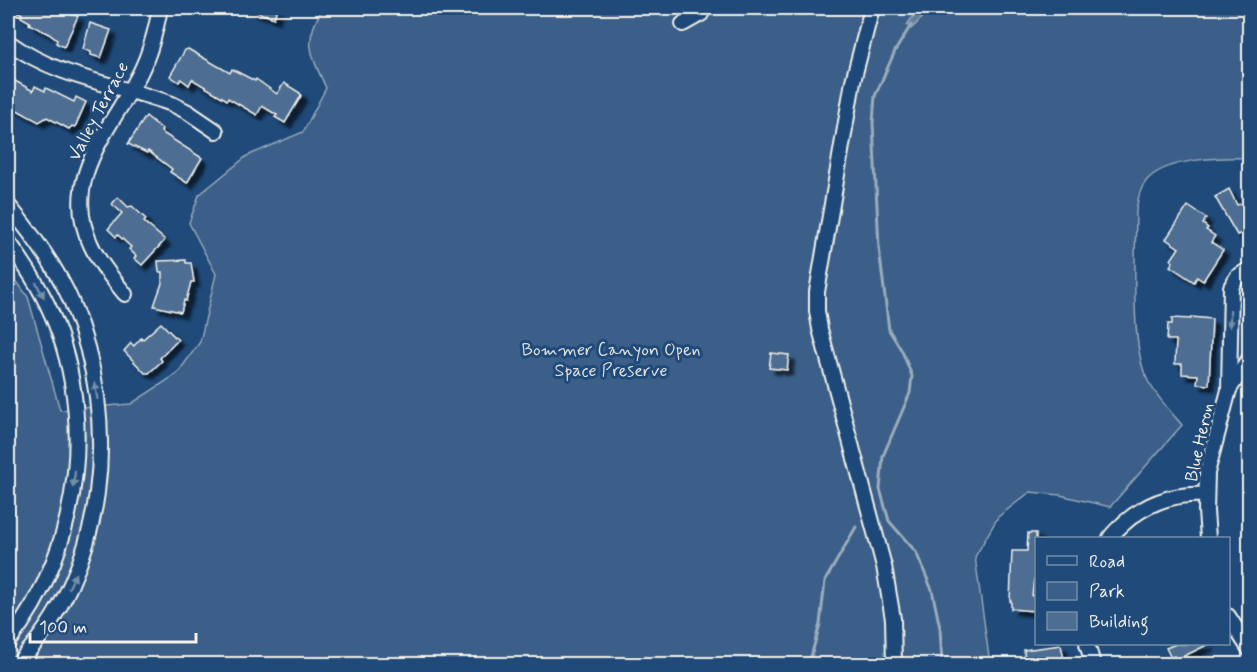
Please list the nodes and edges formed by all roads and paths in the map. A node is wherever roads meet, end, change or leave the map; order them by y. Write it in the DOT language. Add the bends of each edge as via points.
graph roads {
  1 [pos="160,8"];
  2 [pos="703,8"];
  3 [pos="872,8"];
  4 [pos="683,24"];
  5 [pos="8,42"];
  6 [pos="128,92"];
  7 [pos="216,131"];
  8 [pos="8,205"];
  9 [pos="8,241"];
  10 [pos="1250,269"];
  11 [pos="125,294"];
  12 [pos="1250,358"];
  13 [pos="1228,390"];
  14 [pos="1206,495"];
  15 [pos="1111,537"];
  16 [pos="1208,537"];
  17 [pos="1230,619"];
  18 [pos="8,642"];
  19 [pos="1087,645"];
  20 [pos="1250,650"];
  21 [pos="16,664"];
  22 [pos="894,664"];
  23 [pos="1093,664"];
  1 -- 6 [label="street, Valley Terrace" via="154,38"];
  2 -- 4 [label="street" via="701,14"];
  3 -- 22 [label="street" via="853,81 817,310 884,566 893,620"];
  5 -- 6 [label="street" via="63,73"];
  6 -- 7 [label="street" via="172,104"];
  6 -- 11 [label="street, Valley Terrace" via="84,175 80,210 90,245"];
  21 -- 8 [label="street, one-way" via="52,619 88,540 97,497 100,430 90,358 72,302 48,257"];
  9 -- 18 [label="street, one-way" via="43,295 57,328 73,389 77,452 69,511 51,570"];
  10 -- 13 [label="street, Blue Heron, one-way" via="1237,277 1231,287"];
  12 -- 13 [label="street, Blue Heron"];
  13 -- 14 [label="street, Blue Heron" via="1207,473"];
  14 -- 15 [label="street" via="1185,494 1154,502 1135,513"];
  14 -- 16 [label="street, Blue Heron"];
  17 -- 20 [label="street"];
  19 -- 23 [label="street"];
}
